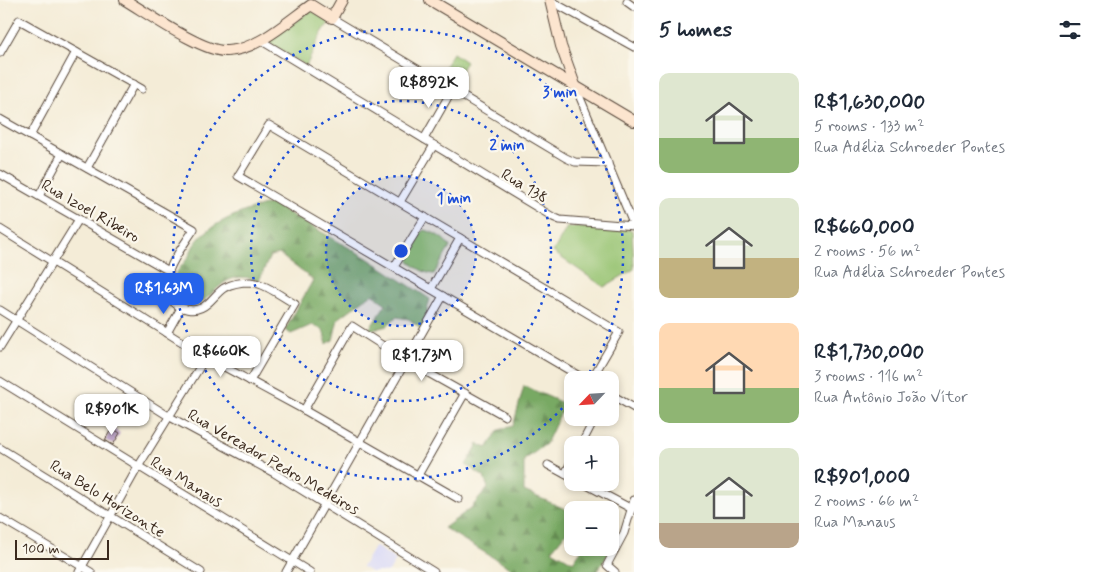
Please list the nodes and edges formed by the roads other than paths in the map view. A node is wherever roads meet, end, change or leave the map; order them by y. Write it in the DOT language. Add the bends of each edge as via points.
graph roads {
  1 [pos="125,0"];
  2 [pos="342,0"];
  3 [pos="430,0"];
  4 [pos="550,0"];
  5 [pos="627,2"];
  6 [pos="307,3"];
  7 [pos="634,7"];
  8 [pos="332,18"];
  9 [pos="260,40"];
  10 [pos="634,46"];
  11 [pos="76,52"];
  12 [pos="0,53"];
  13 [pos="134,84"];
  14 [pos="576,88"];
  15 [pos="142,89"];
  16 [pos="452,90"];
  17 [pos="0,119"];
  18 [pos="634,121"];
  19 [pos="30,136"];
  20 [pos="424,139"];
  21 [pos="434,145"];
  22 [pos="62,154"];
  23 [pos="608,163"];
  24 [pos="87,168"];
  25 [pos="0,174"];
  26 [pos="39,196"];
  27 [pos="400,202"];
  28 [pos="425,216"];
  29 [pos="78,219"];
  30 [pos="634,226"];
  31 [pos="0,229"];
  32 [pos="460,238"];
  33 [pos="54,262"];
  34 [pos="394,267"];
  35 [pos="169,271"];
  36 [pos="431,289"];
  37 [pos="444,296"];
  38 [pos="181,308"];
  39 [pos="0,310"];
  40 [pos="17,320"];
  41 [pos="168,332"];
  42 [pos="0,347"];
  43 [pos="206,357"];
  44 [pos="407,361"];
  45 [pos="571,371"];
  46 [pos="596,371"];
  47 [pos="0,381"];
  48 [pos="250,381"];
  49 [pos="465,393"];
  50 [pos="619,399"];
  51 [pos="634,408"];
  52 [pos="304,410"];
  53 [pos="504,416"];
  54 [pos="170,417"];
  55 [pos="360,444"];
  56 [pos="0,448"];
  57 [pos="548,465"];
  58 [pos="138,467"];
  59 [pos="564,473"];
  60 [pos="417,477"];
  61 [pos="598,491"];
  62 [pos="459,499"];
  63 [pos="634,500"];
  64 [pos="324,505"];
  65 [pos="632,509"];
  66 [pos="111,517"];
  67 [pos="0,518"];
  68 [pos="292,562"];
  69 [pos="80,569"];
  70 [pos="91,572"];
  71 [pos="201,572"];
  72 [pos="286,572"];
  73 [pos="310,572"];
  74 [pos="434,572"];
  75 [pos="615,572"];
  1 -- 9 [label="street" via="219,51 242,48"];
  2 -- 8 [label="street"];
  3 -- 14 [label="street"];
  4 -- 10 [label="street"];
  4 -- 14 [label="street"];
  5 -- 7 [label="street"];
  6 -- 8 [label="street"];
  6 -- 9 [label="street"];
  8 -- 16 [label="street"];
  9 -- 20 [label="street, Rua 138"];
  11 -- 12 [label="street" via="19,20"];
  11 -- 13 [label="street"];
  11 -- 19 [label="street"];
  13 -- 15 [label="street"];
  13 -- 24 [label="street"];
  14 -- 18 [label="street"];
  14 -- 23 [label="street"];
  16 -- 20 [label="street"];
  16 -- 23 [label="street" via="571,161"];
  17 -- 19 [label="street"];
  19 -- 22 [label="street"];
  20 -- 21 [label="street, Rua 138"];
  21 -- 27 [label="street"];
  21 -- 30 [label="street, Rua 138" via="553,218"];
  22 -- 24 [label="street"];
  22 -- 26 [label="street"];
  23 -- 30 [label="street"];
  24 -- 35 [label="street" via="194,229"];
  25 -- 26 [label="street, Rua Izoel Ribeiro"];
  26 -- 29 [label="street, Rua Izoel Ribeiro"];
  27 -- 28 [label="street"];
  27 -- 34 [label="street" via="269,125 238,176"];
  28 -- 32 [label="street"];
  28 -- 34 [label="street"];
  29 -- 33 [label="street"];
  29 -- 35 [label="street, Rua Izoel Ribeiro"];
  31 -- 33 [label="street"];
  32 -- 36 [label="street"];
  32 -- 46 [label="street" via="619,332"];
  33 -- 40 [label="street"];
  33 -- 41 [label="street"];
  34 -- 36 [label="street"];
  35 -- 38 [label="street" via="167,290 173,302"];
  36 -- 37 [label="street"];
  37 -- 44 [label="street"];
  37 -- 45 [label="street"];
  38 -- 41 [label="street"];
  38 -- 48 [label="street" via="193,310 204,307 226,287 249,282 295,304"];
  39 -- 40 [label="street, Rua Vereador Pedro Medeiros"];
  40 -- 42 [label="street"];
  40 -- 54 [label="street, Rua Vereador Pedro Medeiros"];
  41 -- 43 [label="street"];
  43 -- 48 [label="street"];
  43 -- 54 [label="street"];
  44 -- 49 [label="street"];
  44 -- 52 [label="street" via="352,326"];
  44 -- 55 [label="street"];
  47 -- 58 [label="street, Rua Manaus"];
  48 -- 52 [label="street"];
  49 -- 53 [label="street"];
  49 -- 60 [label="street"];
  50 -- 51 [label="street"];
  52 -- 55 [label="street"];
  54 -- 58 [label="street"];
  54 -- 64 [label="street, Rua Vereador Pedro Medeiros" via="274,473"];
  55 -- 60 [label="street"];
  55 -- 64 [label="street"];
  56 -- 66 [label="street, Rua Belo Horizonte"];
  57 -- 59 [label="street"];
  58 -- 66 [label="street"];
  58 -- 68 [label="street, Rua Manaus"];
  60 -- 62 [label="street"];
  61 -- 65 [label="street"];
  63 -- 65 [label="street"];
  64 -- 68 [label="street"];
  64 -- 74 [label="street, Rua Vereador Pedro Medeiros"];
  65 -- 75 [label="street" via="622,539 607,565"];
  66 -- 69 [label="street"];
  66 -- 71 [label="street, Rua Belo Horizonte"];
  67 -- 69 [label="street"];
  68 -- 72 [label="street"];
  68 -- 73 [label="street, Rua Manaus"];
  69 -- 70 [label="street"];
}
